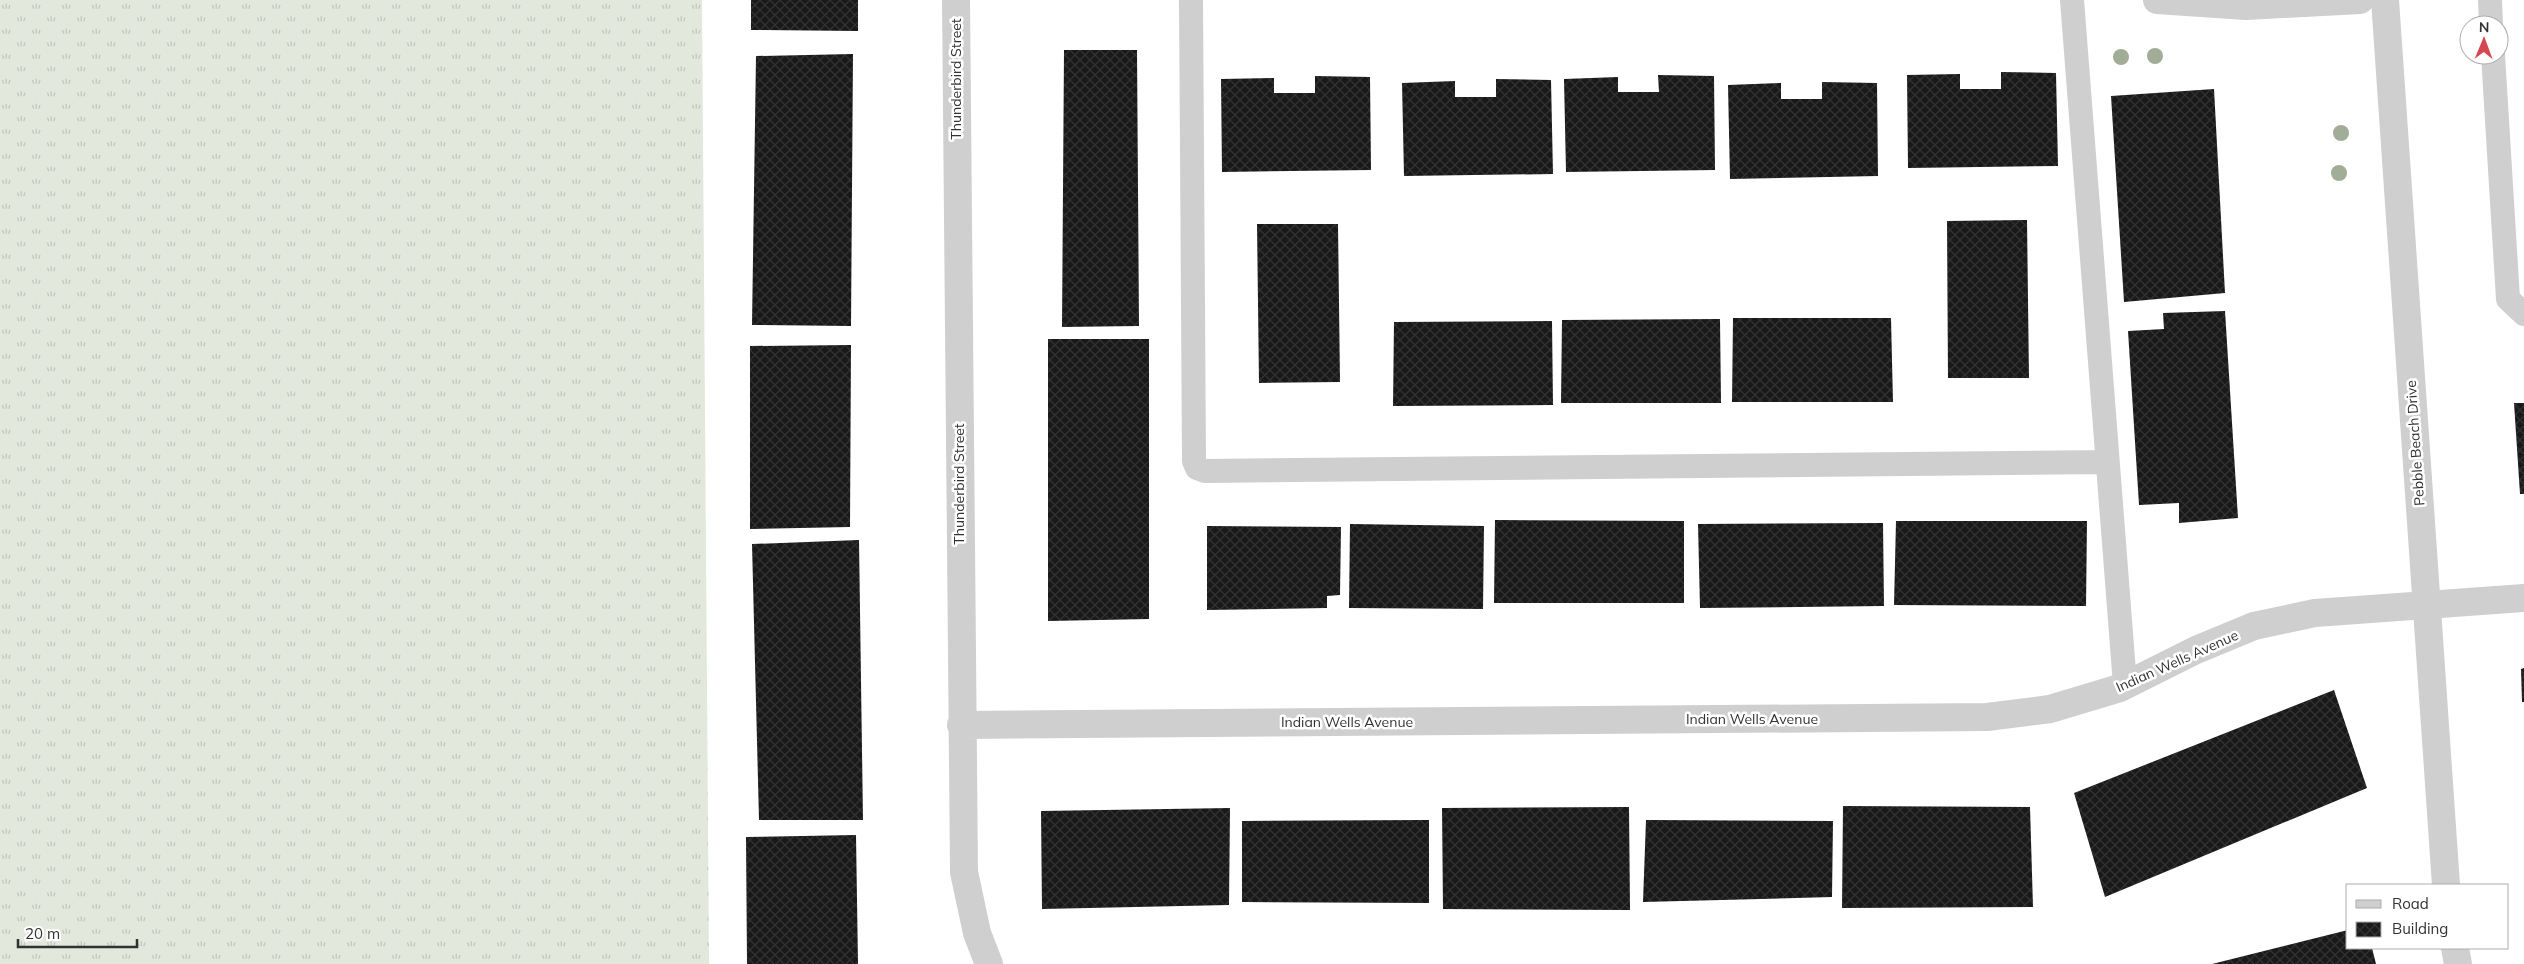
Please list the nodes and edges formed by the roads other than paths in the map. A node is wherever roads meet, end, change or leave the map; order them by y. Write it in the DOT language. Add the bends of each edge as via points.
graph roads {
  1 [pos="956,0"];
  2 [pos="1191,0"];
  3 [pos="2072,0"];
  4 [pos="2157,0"];
  5 [pos="2360,0"];
  6 [pos="2385,0"];
  7 [pos="2490,0"];
  8 [pos="2491,15"];
  9 [pos="2494,65"];
  10 [pos="2524,314"];
  11 [pos="2107,462"];
  12 [pos="2524,598"];
  13 [pos="2426,604"];
  14 [pos="2125,686"];
  15 [pos="961,725"];
  16 [pos="2446,884"];
  17 [pos="2455,949"];
  18 [pos="989,964"];
  19 [pos="2458,964"];
  1 -- 15 [label="street, Thunderbird Street"];
  2 -- 11 [label="lane" via="1194,461 1197,468 1205,471"];
  3 -- 11 [label="lane"];
  4 -- 5 [label="street" via="2246,6"];
  6 -- 13 [label="street, Pebble Beach Drive"];
  7 -- 8 [label="lane"];
  9 -- 10 [label="lane" via="2508,299"];
  11 -- 14 [label="lane"];
  12 -- 13 [label="street, Indian Wells Avenue"];
  13 -- 14 [label="street, Indian Wells Avenue" via="2315,613 2254,626 2196,650"];
  13 -- 16 [label="street, Pebble Beach Drive"];
  14 -- 15 [label="street, Indian Wells Avenue" via="2050,709 1987,717"];
  15 -- 18 [label="street, Thunderbird Street" via="964,872 976,933"];
  17 -- 19 [label="street"];
}
